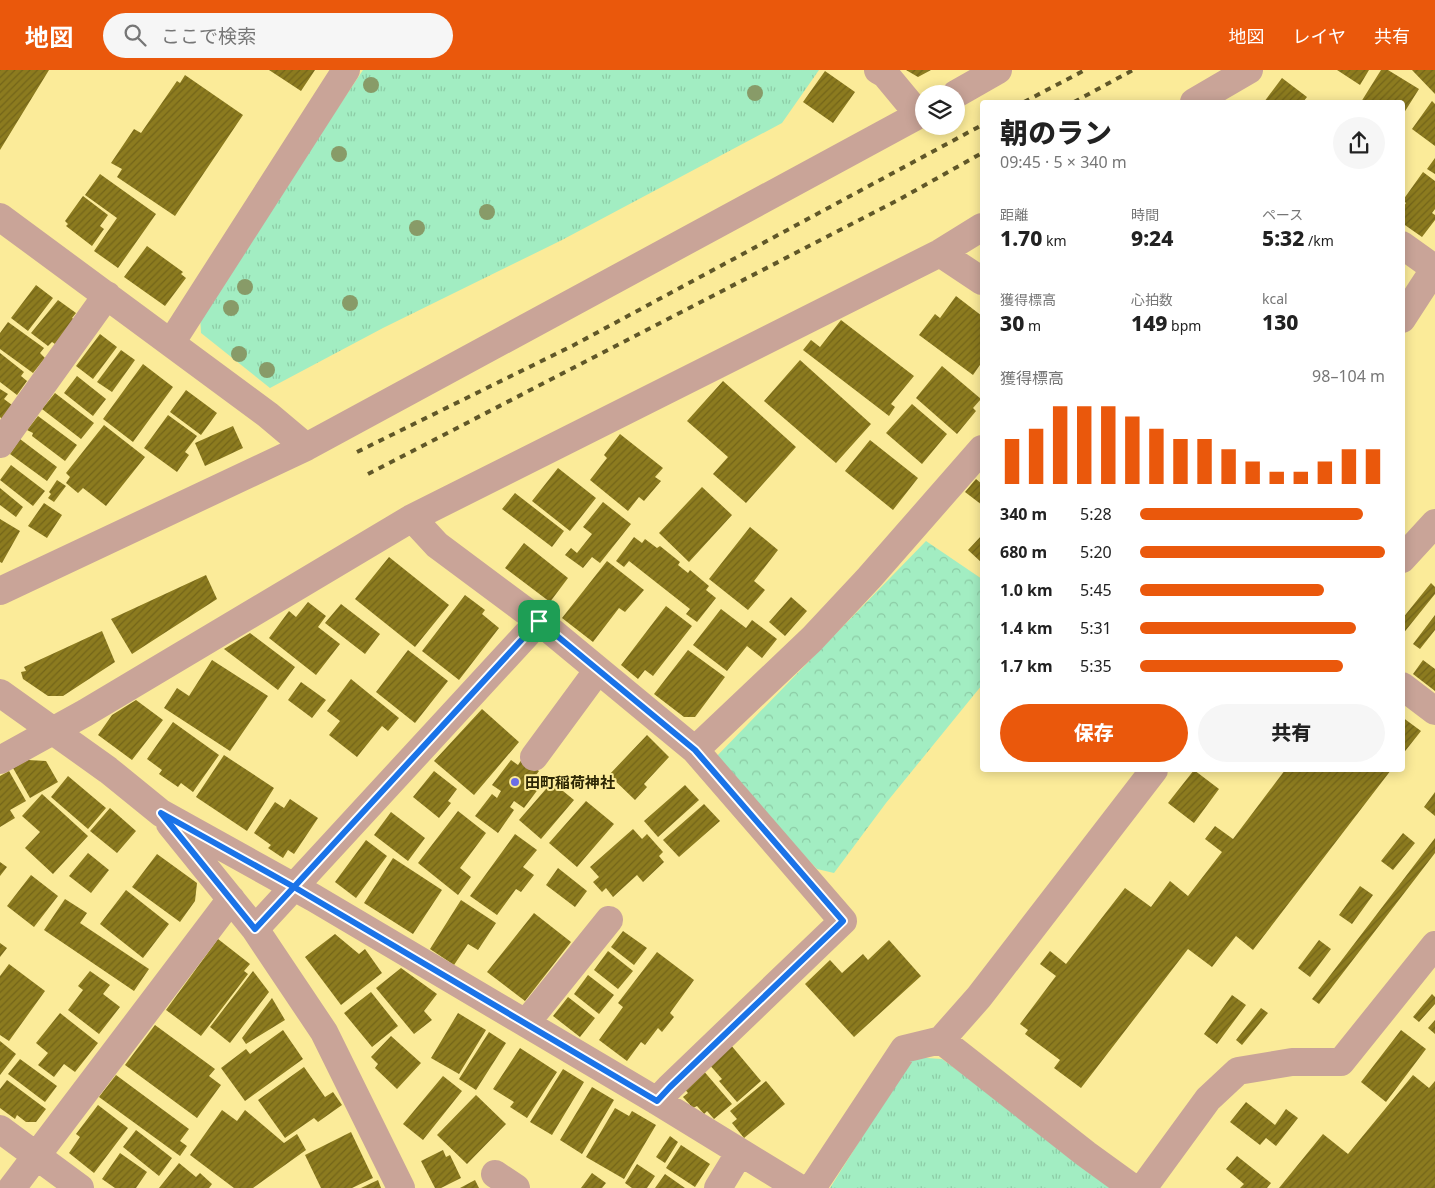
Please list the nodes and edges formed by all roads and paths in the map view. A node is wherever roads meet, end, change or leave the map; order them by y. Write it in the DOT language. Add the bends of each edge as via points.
graph roads {
  1 [pos="346,70"];
  2 [pos="878,70"];
  3 [pos="998,70"];
  4 [pos="1250,70"];
  5 [pos="965,89"];
  6 [pos="1205,100"];
  7 [pos="915,106"];
  8 [pos="915,116"];
  9 [pos="0,217"];
  10 [pos="980,229"];
  11 [pos="1405,247"];
  12 [pos="940,252"];
  13 [pos="1435,268"];
  14 [pos="980,280"];
  15 [pos="107,295"];
  16 [pos="1405,314"];
  17 [pos="171,343"];
  18 [pos="0,444"];
  19 [pos="306,447"];
  20 [pos="980,451"];
  21 [pos="412,518"];
  22 [pos="1435,523"];
  23 [pos="1405,556"];
  24 [pos="0,591"];
  25 [pos="539,621"];
  26 [pos="598,670"];
  27 [pos="1405,688"];
  28 [pos="0,693"];
  29 [pos="1435,712"];
  30 [pos="53,730"];
  31 [pos="695,750"];
  32 [pos="534,756"];
  33 [pos="0,760"];
  34 [pos="1152,772"];
  35 [pos="161,813"];
  36 [pos="294,887"];
  37 [pos="231,899"];
  38 [pos="609,920"];
  39 [pos="255,929"];
  40 [pos="1435,945"];
  41 [pos="526,1023"];
  42 [pos="942,1040"];
  43 [pos="657,1101"];
  44 [pos="0,1129"];
  45 [pos="740,1152"];
  46 [pos="36,1157"];
  47 [pos="12,1188"];
  48 [pos="80,1188"];
  49 [pos="401,1188"];
  50 [pos="718,1188"];
  51 [pos="799,1188"];
  52 [pos="812,1188"];
  53 [pos="1133,1188"];
  54 [pos="1143,1188"];
  1 -- 17 [label="street"];
  2 -- 7 [label="street"];
  3 -- 5 [label="street"];
  4 -- 6 [label="street"];
  8 -- 19 [label="street"];
  9 -- 15 [label="street"];
  10 -- 12 [label="street"];
  11 -- 13 [label="street"];
  12 -- 14 [label="street"];
  12 -- 21 [label="street"];
  13 -- 16 [label="street"];
  15 -- 17 [label="street"];
  15 -- 18 [label="street"];
  17 -- 19 [label="street"];
  19 -- 24 [label="street"];
  20 -- 31 [label="street" via="863,568 812,639"];
  21 -- 25 [label="street" via="437,545"];
  21 -- 30 [label="street"];
  22 -- 23 [label="street"];
  25 -- 26 [label="street"];
  25 -- 36 [label="street"];
  26 -- 31 [label="street"];
  26 -- 32 [label="street"];
  27 -- 29 [label="street"];
  28 -- 30 [label="street"];
  30 -- 33 [label="street"];
  30 -- 35 [label="street"];
  31 -- 43 [label="street" via="843,921"];
  34 -- 42 [label="street" via="1128,793 1071,865 1015,938 979,996"];
  35 -- 36 [label="street"];
  35 -- 37 [label="street"];
  36 -- 39 [label="street"];
  36 -- 41 [label="street"];
  37 -- 39 [label="street"];
  37 -- 46 [label="street"];
  38 -- 41 [label="street"];
  39 -- 49 [label="street" via="324,1032"];
  40 -- 54 [label="street" via="1341,1062 1292,1062 1238,1071 1208,1099"];
  41 -- 43 [label="street"];
  42 -- 52 [label="street" via="904,1049"];
  42 -- 53 [label="street"];
  43 -- 45 [label="street"];
  44 -- 46 [label="street"];
  45 -- 50 [label="street"];
  45 -- 51 [label="street"];
  46 -- 47 [label="street"];
  46 -- 48 [label="street"];
}
